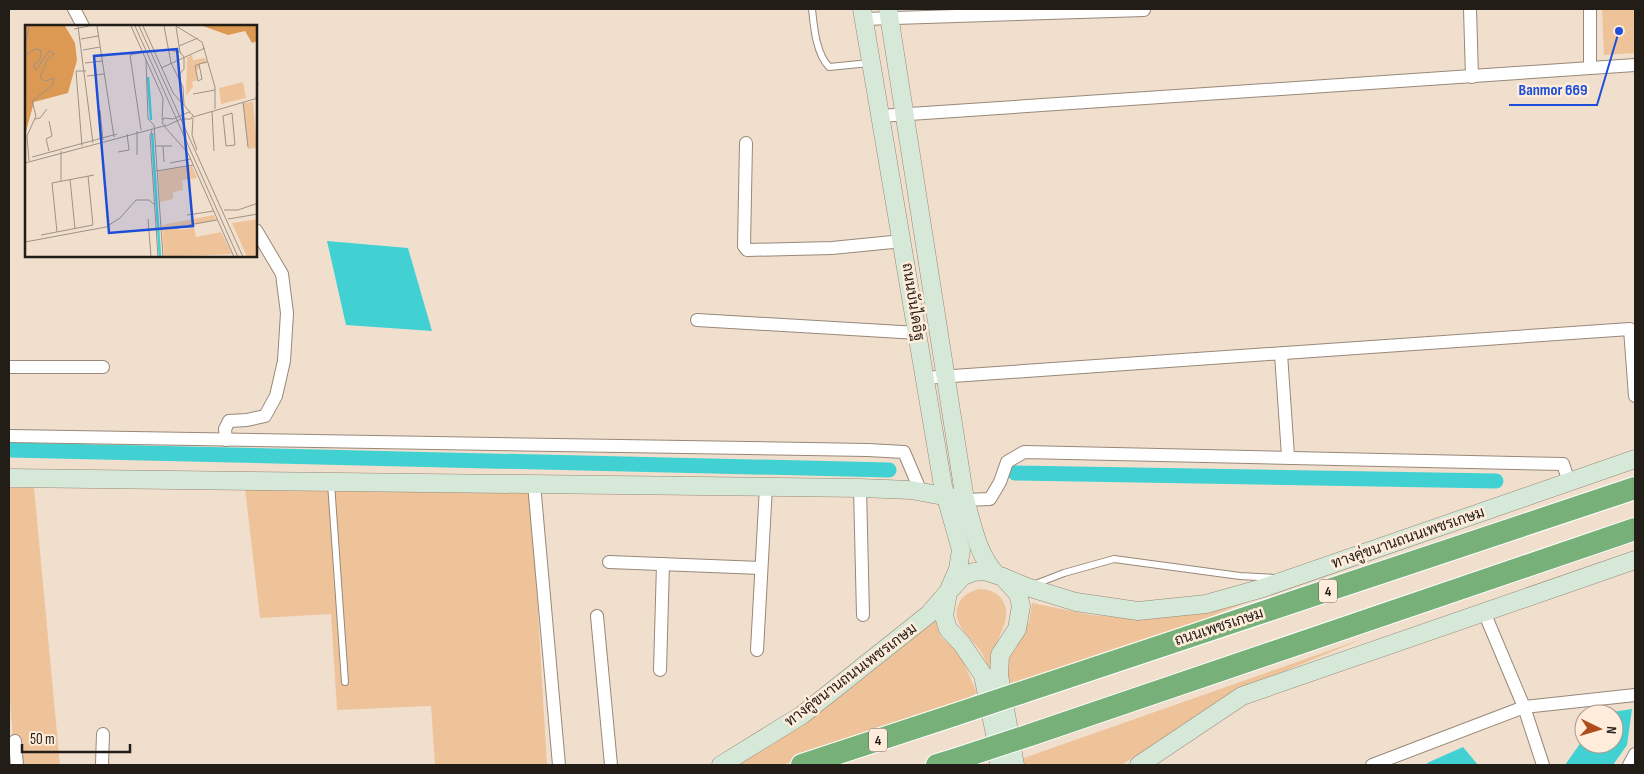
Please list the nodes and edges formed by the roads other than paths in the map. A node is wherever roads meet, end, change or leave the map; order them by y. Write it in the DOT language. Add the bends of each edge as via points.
graph roads {
  1 [pos="74,9"];
  2 [pos="812,9"];
  3 [pos="1470,9"];
  4 [pos="1590,9"];
  5 [pos="1144,10"];
  6 [pos="889,13"];
  7 [pos="863,14"];
  8 [pos="82,25"];
  9 [pos="871,63"];
  10 [pos="1635,65"];
  11 [pos="1590,68"];
  12 [pos="1472,77"];
  13 [pos="904,114"];
  14 [pos="880,116"];
  15 [pos="746,143"];
  16 [pos="258,233"];
  17 [pos="903,241"];
  18 [pos="697,320"];
  19 [pos="918,333"];
  20 [pos="1280,354"];
  21 [pos="9,367"];
  22 [pos="103,367"];
  23 [pos="945,376"];
  24 [pos="924,378"];
  25 [pos="1635,396"];
  26 [pos="9,436"];
  27 [pos="226,440"];
  28 [pos="1288,456"];
  29 [pos="1635,459"];
  30 [pos="9,478"];
  31 [pos="331,481"];
  32 [pos="1569,482"];
  33 [pos="534,484"];
  34 [pos="766,486"];
  35 [pos="860,488"];
  36 [pos="1635,488"];
  37 [pos="921,492"];
  38 [pos="946,497"];
  39 [pos="965,500"];
  40 [pos="1635,529"];
  41 [pos="1635,560"];
  42 [pos="609,562"];
  43 [pos="663,564"];
  44 [pos="761,568"];
  45 [pos="999,575"];
  46 [pos="1292,578"];
  47 [pos="1027,587"];
  48 [pos="948,592"];
  49 [pos="1484,612"];
  50 [pos="863,614"];
  51 [pos="597,616"];
  52 [pos="757,650"];
  53 [pos="660,670"];
  54 [pos="345,682"];
  55 [pos="1635,695"];
  56 [pos="1524,707"];
  57 [pos="103,734"];
  58 [pos="16,741"];
  59 [pos="1635,754"];
  60 [pos="1399,761"];
  61 [pos="947,762"];
  62 [pos="17,765"];
  63 [pos="102,765"];
  64 [pos="559,765"];
  65 [pos="611,765"];
  66 [pos="721,765"];
  67 [pos="802,765"];
  68 [pos="999,765"];
  69 [pos="1015,765"];
  70 [pos="1138,765"];
  71 [pos="1372,765"];
  72 [pos="1543,765"];
  73 [pos="1629,765"];
  1 -- 8 [label="street"];
  2 -- 9 [label="lane" via="823,60 830,67"];
  3 -- 12 [label="street"];
  4 -- 11 [label="street"];
  5 -- 6 [label="street"];
  6 -- 7 [label="street"];
  6 -- 13 [label="main road, ถนนบันไดอิฐ"];
  7 -- 9 [label="main road, ถนนบันไดอิฐ"];
  9 -- 14 [label="main road, ถนนบันไดอิฐ"];
  10 -- 11 [label="street"];
  11 -- 12 [label="street"];
  12 -- 13 [label="street"];
  13 -- 14 [label="street"];
  13 -- 23 [label="main road, ถนนบันไดอิฐ"];
  14 -- 17 [label="main road, ถนนบันไดอิฐ"];
  15 -- 17 [label="street" via="744,246 747,250 832,248"];
  16 -- 27 [label="street" via="282,274 287,313 284,361 276,396 265,416 229,421 225,429"];
  17 -- 19 [label="main road, ถนนบันไดอิฐ"];
  18 -- 19 [label="street"];
  19 -- 24 [label="main road, ถนนบันไดอิฐ"];
  20 -- 23 [label="street"];
  20 -- 25 [label="street" via="1630,329"];
  20 -- 28 [label="street"];
  21 -- 22 [label="street"];
  23 -- 24 [label="street"];
  23 -- 39 [label="main road, ถนนบันไดอิฐ"];
  24 -- 38 [label="main road, ถนนบันไดอิฐ"];
  26 -- 27 [label="street"];
  27 -- 37 [label="street" via="904,452"];
  28 -- 32 [label="street" via="1563,464"];
  28 -- 39 [label="street" via="1024,452 1007,462 990,498"];
  29 -- 32 [label="main road, ทางคู่ขนานถนนเพชรเกษม / 4"];
  30 -- 31 [label="main road"];
  31 -- 33 [label="main road"];
  31 -- 54 [label="lane"];
  32 -- 46 [label="main road, ทางคู่ขนานถนนเพชรเกษม / 4"];
  33 -- 34 [label="main road"];
  33 -- 64 [label="street"];
  34 -- 35 [label="main road"];
  34 -- 44 [label="street"];
  35 -- 37 [label="main road"];
  35 -- 50 [label="street"];
  36 -- 67 [label="highway, ถนนเพชรเกษม / 4, bridge"];
  37 -- 38 [label="main road"];
  38 -- 39 [label="main road"];
  38 -- 48 [label="main road, ถนนบันไดอิฐ" via="961,550 958,569"];
  39 -- 45 [label="main road, ถนนบันไดอิฐ" via="979,549 986,563"];
  40 -- 61 [label="highway, bridge"];
  41 -- 49 [label="main road"];
  42 -- 43 [label="street"];
  43 -- 44 [label="street"];
  43 -- 53 [label="street"];
  44 -- 52 [label="street"];
  45 -- 47 [label="main road, ทางคู่ขนานถนนเพชรเกษม / 4"];
  45 -- 48 [label="main road" via="974,572 963,576"];
  45 -- 69 [label="main road, ถนนบันไดอิฐ" via="1018,594 1021,606 1017,629 1000,655 999,675"];
  46 -- 47 [label="lane" via="1240,576 1114,559"];
  46 -- 47 [label="main road, ทางคู่ขนานถนนเพชรเกษม / 4" via="1206,604 1138,611 1076,602"];
  48 -- 66 [label="main road, ทางคู่ขนานถนนเพชรเกษม" via="929,614 802,715"];
  48 -- 68 [label="main road" via="943,609 945,623 983,675"];
  49 -- 56 [label="street"];
  49 -- 70 [label="main road" via="1242,696"];
  51 -- 65 [label="street"];
  55 -- 56 [label="street"];
  56 -- 60 [label="street"];
  56 -- 72 [label="street"];
  57 -- 63 [label="street"];
  58 -- 62 [label="street"];
  59 -- 73 [label="street"];
  60 -- 71 [label="street"];
}
